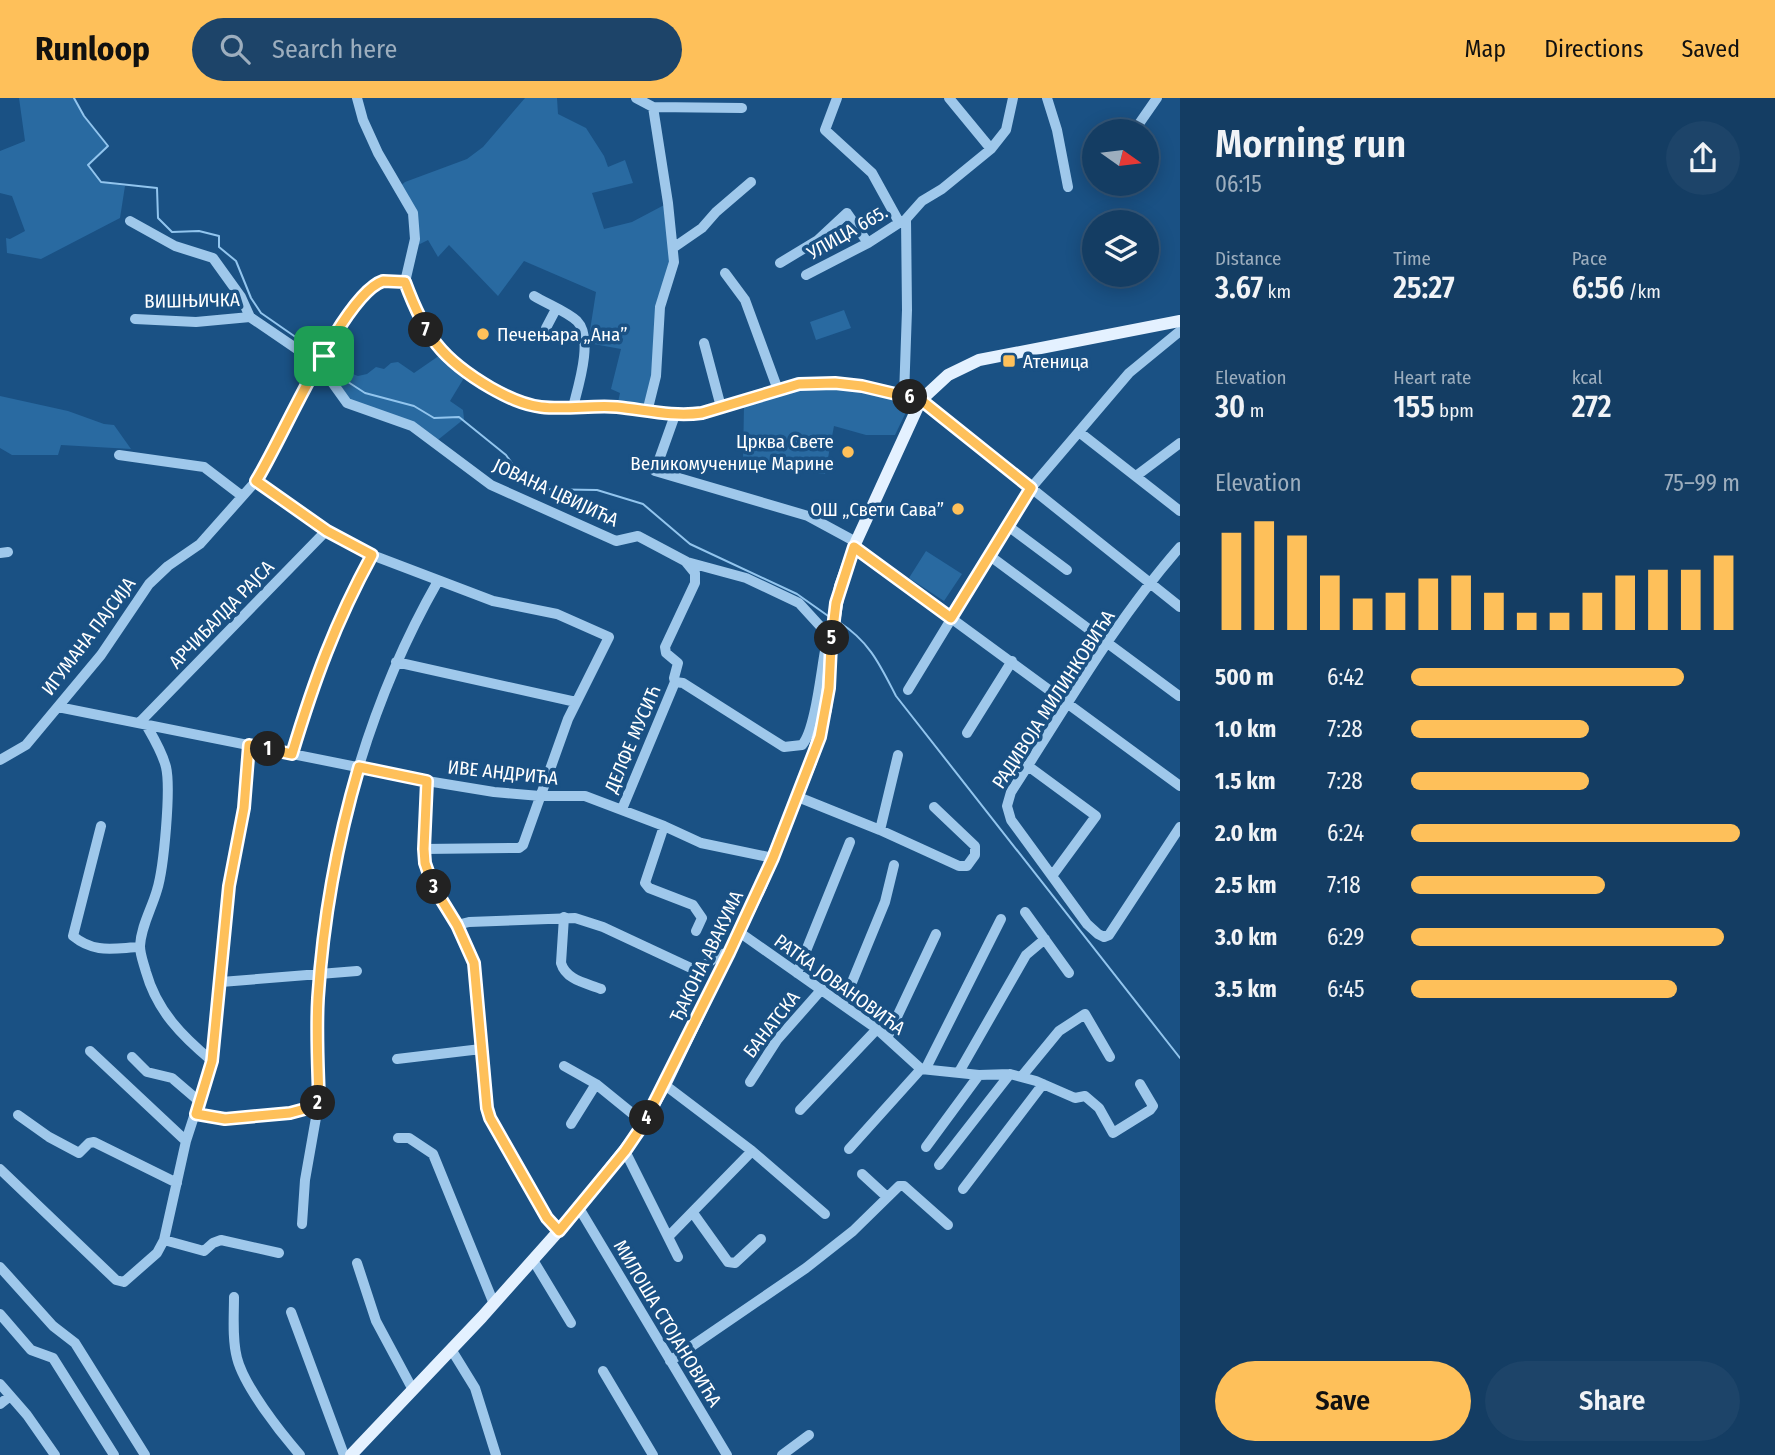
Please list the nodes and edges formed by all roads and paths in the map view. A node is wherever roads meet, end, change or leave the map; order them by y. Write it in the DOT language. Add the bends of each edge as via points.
graph roads {
  1 [pos="357,98"];
  2 [pos="636,98"];
  3 [pos="837,98"];
  4 [pos="949,98"];
  5 [pos="1013,98"];
  6 [pos="1047,98"];
  7 [pos="1157,98"];
  8 [pos="653,107"];
  9 [pos="742,108"];
  10 [pos="1142,119"];
  11 [pos="992,149"];
  12 [pos="751,182"];
  13 [pos="1068,187"];
  14 [pos="130,221"];
  15 [pos="902,221"];
  16 [pos="868,243"];
  17 [pos="673,248"];
  18 [pos="780,263"];
  19 [pos="724,273"];
  20 [pos="806,275"];
  21 [pos="405,282"];
  22 [pos="534,296"];
  23 [pos="556,309"];
  24 [pos="250,317"];
  25 [pos="135,319"];
  26 [pos="1180,321"];
  27 [pos="1156,326"];
  28 [pos="545,328"];
  29 [pos="1180,331"];
  30 [pos="704,343"];
  31 [pos="1163,345"];
  32 [pos="318,364"];
  33 [pos="778,390"];
  34 [pos="904,396"];
  35 [pos="921,400"];
  36 [pos="573,407"];
  37 [pos="721,407"];
  38 [pos="647,412"];
  39 [pos="675,415"];
  40 [pos="1079,432"];
  41 [pos="1180,443"];
  42 [pos="119,456"];
  43 [pos="1136,476"];
  44 [pos="256,481"];
  45 [pos="1031,488"];
  46 [pos="242,496"];
  47 [pos="1180,511"];
  48 [pos="1007,526"];
  49 [pos="327,531"];
  50 [pos="855,545"];
  51 [pos="1180,547"];
  52 [pos="372,555"];
  53 [pos="990,556"];
  54 [pos="687,562"];
  55 [pos="1067,570"];
  56 [pos="438,581"];
  57 [pos="1150,584"];
  58 [pos="1180,607"];
  59 [pos="951,618"];
  60 [pos="832,637"];
  61 [pos="1107,645"];
  62 [pos="1012,661"];
  63 [pos="396,662"];
  64 [pos="675,682"];
  65 [pos="908,690"];
  66 [pos="1179,696"];
  67 [pos="576,702"];
  68 [pos="1069,704"];
  69 [pos="58,707"];
  70 [pos="142,723"];
  71 [pos="967,733"];
  72 [pos="249,745"];
  73 [pos="292,754"];
  74 [pos="898,755"];
  75 [pos="0,760"];
  76 [pos="1028,766"];
  77 [pos="359,767"];
  78 [pos="427,781"];
  79 [pos="1180,786"];
  80 [pos="540,796"];
  81 [pos="798,797"];
  82 [pos="934,807"];
  83 [pos="622,809"];
  84 [pos="664,825"];
  85 [pos="101,826"];
  86 [pos="1180,827"];
  87 [pos="880,830"];
  88 [pos="850,842"];
  89 [pos="424,849"];
  90 [pos="773,858"];
  91 [pos="894,865"];
  92 [pos="1052,876"];
  93 [pos="1025,912"];
  94 [pos="564,917"];
  95 [pos="1001,919"];
  96 [pos="457,925"];
  97 [pos="696,931"];
  98 [pos="739,932"];
  99 [pos="936,934"];
  100 [pos="1045,939"];
  101 [pos="140,947"];
  102 [pos="729,953"];
  103 [pos="357,971"];
  104 [pos="797,973"];
  105 [pos="1069,973"];
  106 [pos="320,974"];
  107 [pos="221,982"];
  108 [pos="601,989"];
  109 [pos="822,989"];
  110 [pos="843,1004"];
  111 [pos="877,1029"];
  112 [pos="887,1038"];
  113 [pos="481,1049"];
  114 [pos="90,1051"];
  115 [pos="132,1057"];
  116 [pos="1110,1057"];
  117 [pos="397,1059"];
  118 [pos="212,1061"];
  119 [pos="564,1066"];
  120 [pos="923,1069"];
  121 [pos="959,1072"];
  122 [pos="1010,1074"];
  123 [pos="979,1075"];
  124 [pos="1022,1076"];
  125 [pos="750,1082"];
  126 [pos="596,1084"];
  127 [pos="1043,1084"];
  128 [pos="1140,1084"];
  129 [pos="665,1085"];
  130 [pos="200,1102"];
  131 [pos="316,1106"];
  132 [pos="800,1110"];
  133 [pos="196,1114"];
  134 [pos="19,1115"];
  135 [pos="644,1123"];
  136 [pos="571,1124"];
  137 [pos="398,1138"];
  138 [pos="186,1141"];
  139 [pos="926,1147"];
  140 [pos="849,1149"];
  141 [pos="625,1151"];
  142 [pos="752,1151"];
  143 [pos="939,1166"];
  144 [pos="0,1169"];
  145 [pos="862,1174"];
  146 [pos="177,1183"];
  147 [pos="963,1189"];
  148 [pos="887,1197"];
  149 [pos="579,1208"];
  150 [pos="692,1213"];
  151 [pos="825,1214"];
  152 [pos="302,1224"];
  153 [pos="948,1225"];
  154 [pos="559,1231"];
  155 [pos="668,1237"];
  156 [pos="761,1239"];
  157 [pos="164,1240"];
  158 [pos="279,1253"];
  159 [pos="678,1258"];
  160 [pos="533,1260"];
  161 [pos="357,1263"];
  162 [pos="0,1267"];
  163 [pos="234,1297"];
  164 [pos="494,1304"];
  165 [pos="291,1312"];
  166 [pos="0,1314"];
  167 [pos="571,1323"];
  168 [pos="451,1349"];
  169 [pos="670,1361"];
  170 [pos="603,1371"];
  171 [pos="0,1384"];
  172 [pos="413,1390"];
  173 [pos="10,1396"];
  174 [pos="0,1404"];
  175 [pos="809,1435"];
  176 [pos="55,1455"];
  177 [pos="114,1455"];
  178 [pos="145,1455"];
  179 [pos="300,1455"];
  180 [pos="344,1455"];
  181 [pos="351,1455"];
  182 [pos="496,1455"];
  183 [pos="653,1455"];
  184 [pos="727,1455"];
  185 [pos="782,1455"];
  1 -- 21 [label="street" via="378,153 413,213 415,239"];
  2 -- 8 [label="street"];
  3 -- 15 [label="street" via="825,130 872,173"];
  4 -- 11 [label="street"];
  5 -- 11 [label="street" via="1006,130"];
  6 -- 13 [label="street"];
  7 -- 10 [label="street"];
  8 -- 9 [label="street"];
  8 -- 17 [label="street"];
  11 -- 15 [label="street, УЛИЦА 665."];
  12 -- 17 [label="street"];
  14 -- 24 [label="street" via="175,246 213,258"];
  15 -- 16 [label="street, УЛИЦА 665."];
  15 -- 34 [label="street" via="907,310"];
  16 -- 18 [label="street" via="847,214"];
  16 -- 20 [label="street, УЛИЦА 665."];
  17 -- 38 [label="street" via="671,276 660,307 656,376"];
  19 -- 33 [label="street" via="745,300"];
  21 -- 32 [label="street, ИГУМАНА ПАЈСИЈА" via="383,281 372,286 341,324"];
  21 -- 36 [label="street" via="428,334 447,358 467,373 526,404"];
  22 -- 23 [label="street"];
  23 -- 28 [label="street"];
  23 -- 36 [label="street" via="579,324 585,346"];
  24 -- 25 [label="street, ВИШЊИЧКА" via="196,322"];
  24 -- 32 [label="street, ЈОВАНА ЦВИЈИЋА"];
  26 -- 27 [label="main road"];
  27 -- 31 [label="street"];
  27 -- 35 [label="main road" via="979,360 948,375"];
  29 -- 31 [label="street"];
  30 -- 37 [label="street"];
  31 -- 40 [label="street" via="1129,373"];
  32 -- 44 [label="street, ИГУМАНА ПАЈСИЈА"];
  32 -- 54 [label="street, ЈОВАНА ЦВИЈИЋА" via="347,403 412,426 492,485 616,541 638,536"];
  33 -- 34 [label="street" via="799,384 850,384"];
  33 -- 37 [label="street"];
  34 -- 35 [label="street"];
  35 -- 45 [label="street"];
  35 -- 50 [label="main road, ЂАКОНА АВАКУМА"];
  36 -- 38 [label="street"];
  37 -- 39 [label="street"];
  38 -- 39 [label="street"];
  39 -- 50 [label="street" via="655,471 808,516"];
  40 -- 43 [label="street"];
  40 -- 45 [label="street"];
  41 -- 43 [label="street"];
  42 -- 46 [label="street" via="204,467"];
  43 -- 47 [label="street"];
  44 -- 46 [label="street, ИГУМАНА ПАЈСИЈА"];
  44 -- 49 [label="street"];
  45 -- 48 [label="street"];
  45 -- 57 [label="street"];
  46 -- 69 [label="street, ИГУМАНА ПАЈСИЈА" via="200,544 149,584"];
  48 -- 53 [label="street"];
  48 -- 55 [label="street"];
  49 -- 52 [label="street"];
  49 -- 70 [label="street, АРЧИБАЛДА РАЈСА"];
  50 -- 59 [label="street"];
  50 -- 60 [label="main road, ЂАКОНА АВАКУМА" via="840,586"];
  51 -- 57 [label="street, РАДИВОЈА МИЛИНКОВИЋА"];
  52 -- 56 [label="street"];
  52 -- 73 [label="street" via="328,642"];
  53 -- 59 [label="street"];
  53 -- 61 [label="street"];
  54 -- 60 [label="street, ЈОВАНА ЦВИЈИЋА" via="746,578 799,603"];
  54 -- 64 [label="street" via="695,573 695,583 664,646 678,663"];
  56 -- 63 [label="street"];
  56 -- 67 [label="street" via="493,601 556,614 609,637"];
  57 -- 58 [label="street"];
  57 -- 61 [label="street, РАДИВОЈА МИЛИНКОВИЋА"];
  59 -- 62 [label="street"];
  59 -- 65 [label="street"];
  60 -- 64 [label="street" via="802,745 783,747"];
  60 -- 81 [label="main road, ЂАКОНА АВАКУМА" via="826,709"];
  61 -- 66 [label="street"];
  61 -- 68 [label="street, РАДИВОЈА МИЛИНКОВИЋА"];
  62 -- 68 [label="street"];
  62 -- 71 [label="street"];
  63 -- 67 [label="street"];
  63 -- 77 [label="street"];
  64 -- 83 [label="street, ДЕЛФЕ МУСИЋ"];
  67 -- 80 [label="street"];
  68 -- 76 [label="street, РАДИВОЈА МИЛИНКОВИЋА"];
  68 -- 79 [label="street"];
  69 -- 70 [label="street, ИВЕ АНДРИЋА"];
  69 -- 75 [label="street, ИГУМАНА ПАЈСИЈА" via="26,745"];
  70 -- 72 [label="street, ИВЕ АНДРИЋА"];
  70 -- 101 [label="street" via="159,747 167,775 163,867"];
  72 -- 73 [label="street, ИВЕ АНДРИЋА"];
  72 -- 107 [label="street"];
  73 -- 77 [label="street, ИВЕ АНДРИЋА"];
  74 -- 87 [label="street"];
  76 -- 92 [label="street, РАДИВОЈА МИЛИНКОВИЋА" via="1007,799 1007,813"];
  76 -- 92 [label="street" via="1096,816"];
  77 -- 78 [label="street, ИВЕ АНДРИЋА"];
  77 -- 106 [label="street" via="345,815"];
  78 -- 80 [label="street, ИВЕ АНДРИЋА"];
  78 -- 89 [label="street"];
  80 -- 83 [label="street, ИВЕ АНДРИЋА" via="585,796"];
  80 -- 89 [label="street" via="519,848"];
  81 -- 87 [label="street"];
  81 -- 90 [label="main road, ЂАКОНА АВАКУМА"];
  82 -- 87 [label="street" via="975,846 967,866"];
  83 -- 84 [label="street, ИВЕ АНДРИЋА"];
  84 -- 90 [label="street, ИВЕ АНДРИЋА" via="701,843"];
  84 -- 97 [label="street" via="646,883 696,907 702,918"];
  85 -- 101 [label="street" via="73,936 86,946"];
  86 -- 92 [label="street, РАДИВОЈА МИЛИНКОВИЋА" via="1104,937 1087,924"];
  88 -- 104 [label="street"];
  89 -- 96 [label="street" via="433,886"];
  90 -- 98 [label="main road, ЂАКОНА АВАКУМА"];
  91 -- 110 [label="street" via="885,902"];
  93 -- 100 [label="street"];
  94 -- 96 [label="street"];
  94 -- 102 [label="street" via="603,927 693,970"];
  94 -- 108 [label="street" via="563,970"];
  95 -- 120 [label="street"];
  96 -- 113 [label="street" via="474,963"];
  98 -- 102 [label="main road, ЂАКОНА АВАКУМА"];
  98 -- 104 [label="street, РАТКА ЈОВАНОВИЋА"];
  99 -- 112 [label="street"];
  100 -- 105 [label="street"];
  100 -- 121 [label="street" via="1026,955"];
  101 -- 118 [label="street" via="157,1003"];
  102 -- 129 [label="main road, ЂАКОНА АВАКУМА"];
  103 -- 106 [label="street"];
  104 -- 109 [label="street, РАТКА ЈОВАНОВИЋА"];
  106 -- 107 [label="street"];
  106 -- 131 [label="street"];
  107 -- 118 [label="street"];
  109 -- 110 [label="street, РАТКА ЈОВАНОВИЋА"];
  109 -- 125 [label="street, БАНАТСКА" via="777,1040"];
  110 -- 111 [label="street, РАТКА ЈОВАНОВИЋА"];
  111 -- 112 [label="street, РАТКА ЈОВАНОВИЋА"];
  111 -- 132 [label="street"];
  112 -- 120 [label="street, РАТКА ЈОВАНОВИЋА"];
  113 -- 117 [label="street"];
  113 -- 154 [label="street" via="490,1118"];
  114 -- 138 [label="street"];
  115 -- 130 [label="street" via="147,1072 172,1078"];
  116 -- 124 [label="street" via="1085,1014 1059,1031"];
  118 -- 130 [label="street"];
  119 -- 126 [label="street"];
  120 -- 121 [label="street"];
  120 -- 140 [label="street"];
  121 -- 123 [label="street"];
  122 -- 123 [label="street"];
  122 -- 124 [label="street"];
  122 -- 143 [label="street"];
  123 -- 139 [label="street"];
  124 -- 127 [label="street"];
  126 -- 135 [label="street"];
  126 -- 136 [label="street"];
  127 -- 128 [label="street" via="1092,1100 1113,1133 1153,1105"];
  127 -- 147 [label="street"];
  129 -- 135 [label="main road, ЂАКОНА АВАКУМА"];
  129 -- 142 [label="street"];
  130 -- 133 [label="street"];
  131 -- 133 [label="street" via="225,1119"];
  131 -- 152 [label="street"];
  133 -- 138 [label="street"];
  134 -- 146 [label="street" via="79,1153 94,1142"];
  135 -- 141 [label="main road, ЂАКОНА АВАКУМА"];
  137 -- 164 [label="street" via="409,1138 433,1154"];
  138 -- 146 [label="street"];
  141 -- 149 [label="main road, ЂАКОНА АВАКУМА"];
  141 -- 155 [label="street"];
  142 -- 150 [label="street"];
  142 -- 151 [label="street"];
  144 -- 157 [label="street" via="116,1280 124,1282 157,1253"];
  145 -- 148 [label="street"];
  146 -- 157 [label="street"];
  148 -- 153 [label="street" via="904,1186"];
  148 -- 169 [label="street" via="806,1268"];
  149 -- 154 [label="main road, ЂАКОНА АВАКУМА"];
  149 -- 169 [label="street, МИЛОША СТОЈАНОВИЋА"];
  150 -- 155 [label="street"];
  150 -- 156 [label="street" via="728,1262 735,1263"];
  154 -- 160 [label="main road, ЂАКОНА АВАКУМА"];
  155 -- 159 [label="street"];
  157 -- 158 [label="street" via="204,1251 221,1240"];
  160 -- 164 [label="main road, ЂАКОНА АВАКУМА"];
  160 -- 167 [label="street"];
  161 -- 172 [label="street" via="376,1321"];
  162 -- 178 [label="street" via="53,1326 75,1343"];
  163 -- 179 [label="street" via="236,1357 244,1377"];
  164 -- 168 [label="main road, ЂАКОНА АВАКУМА"];
  165 -- 180 [label="street"];
  166 -- 177 [label="street" via="31,1350 53,1359"];
  168 -- 172 [label="main road, ЂАКОНА АВАКУМА"];
  168 -- 182 [label="street" via="475,1388"];
  169 -- 184 [label="street, МИЛОША СТОЈАНОВИЋА"];
  170 -- 183 [label="street"];
  171 -- 173 [label="street"];
  172 -- 181 [label="main road, ЂАКОНА АВАКУМА"];
  173 -- 174 [label="street"];
  173 -- 176 [label="street"];
  175 -- 185 [label="street"];
}
